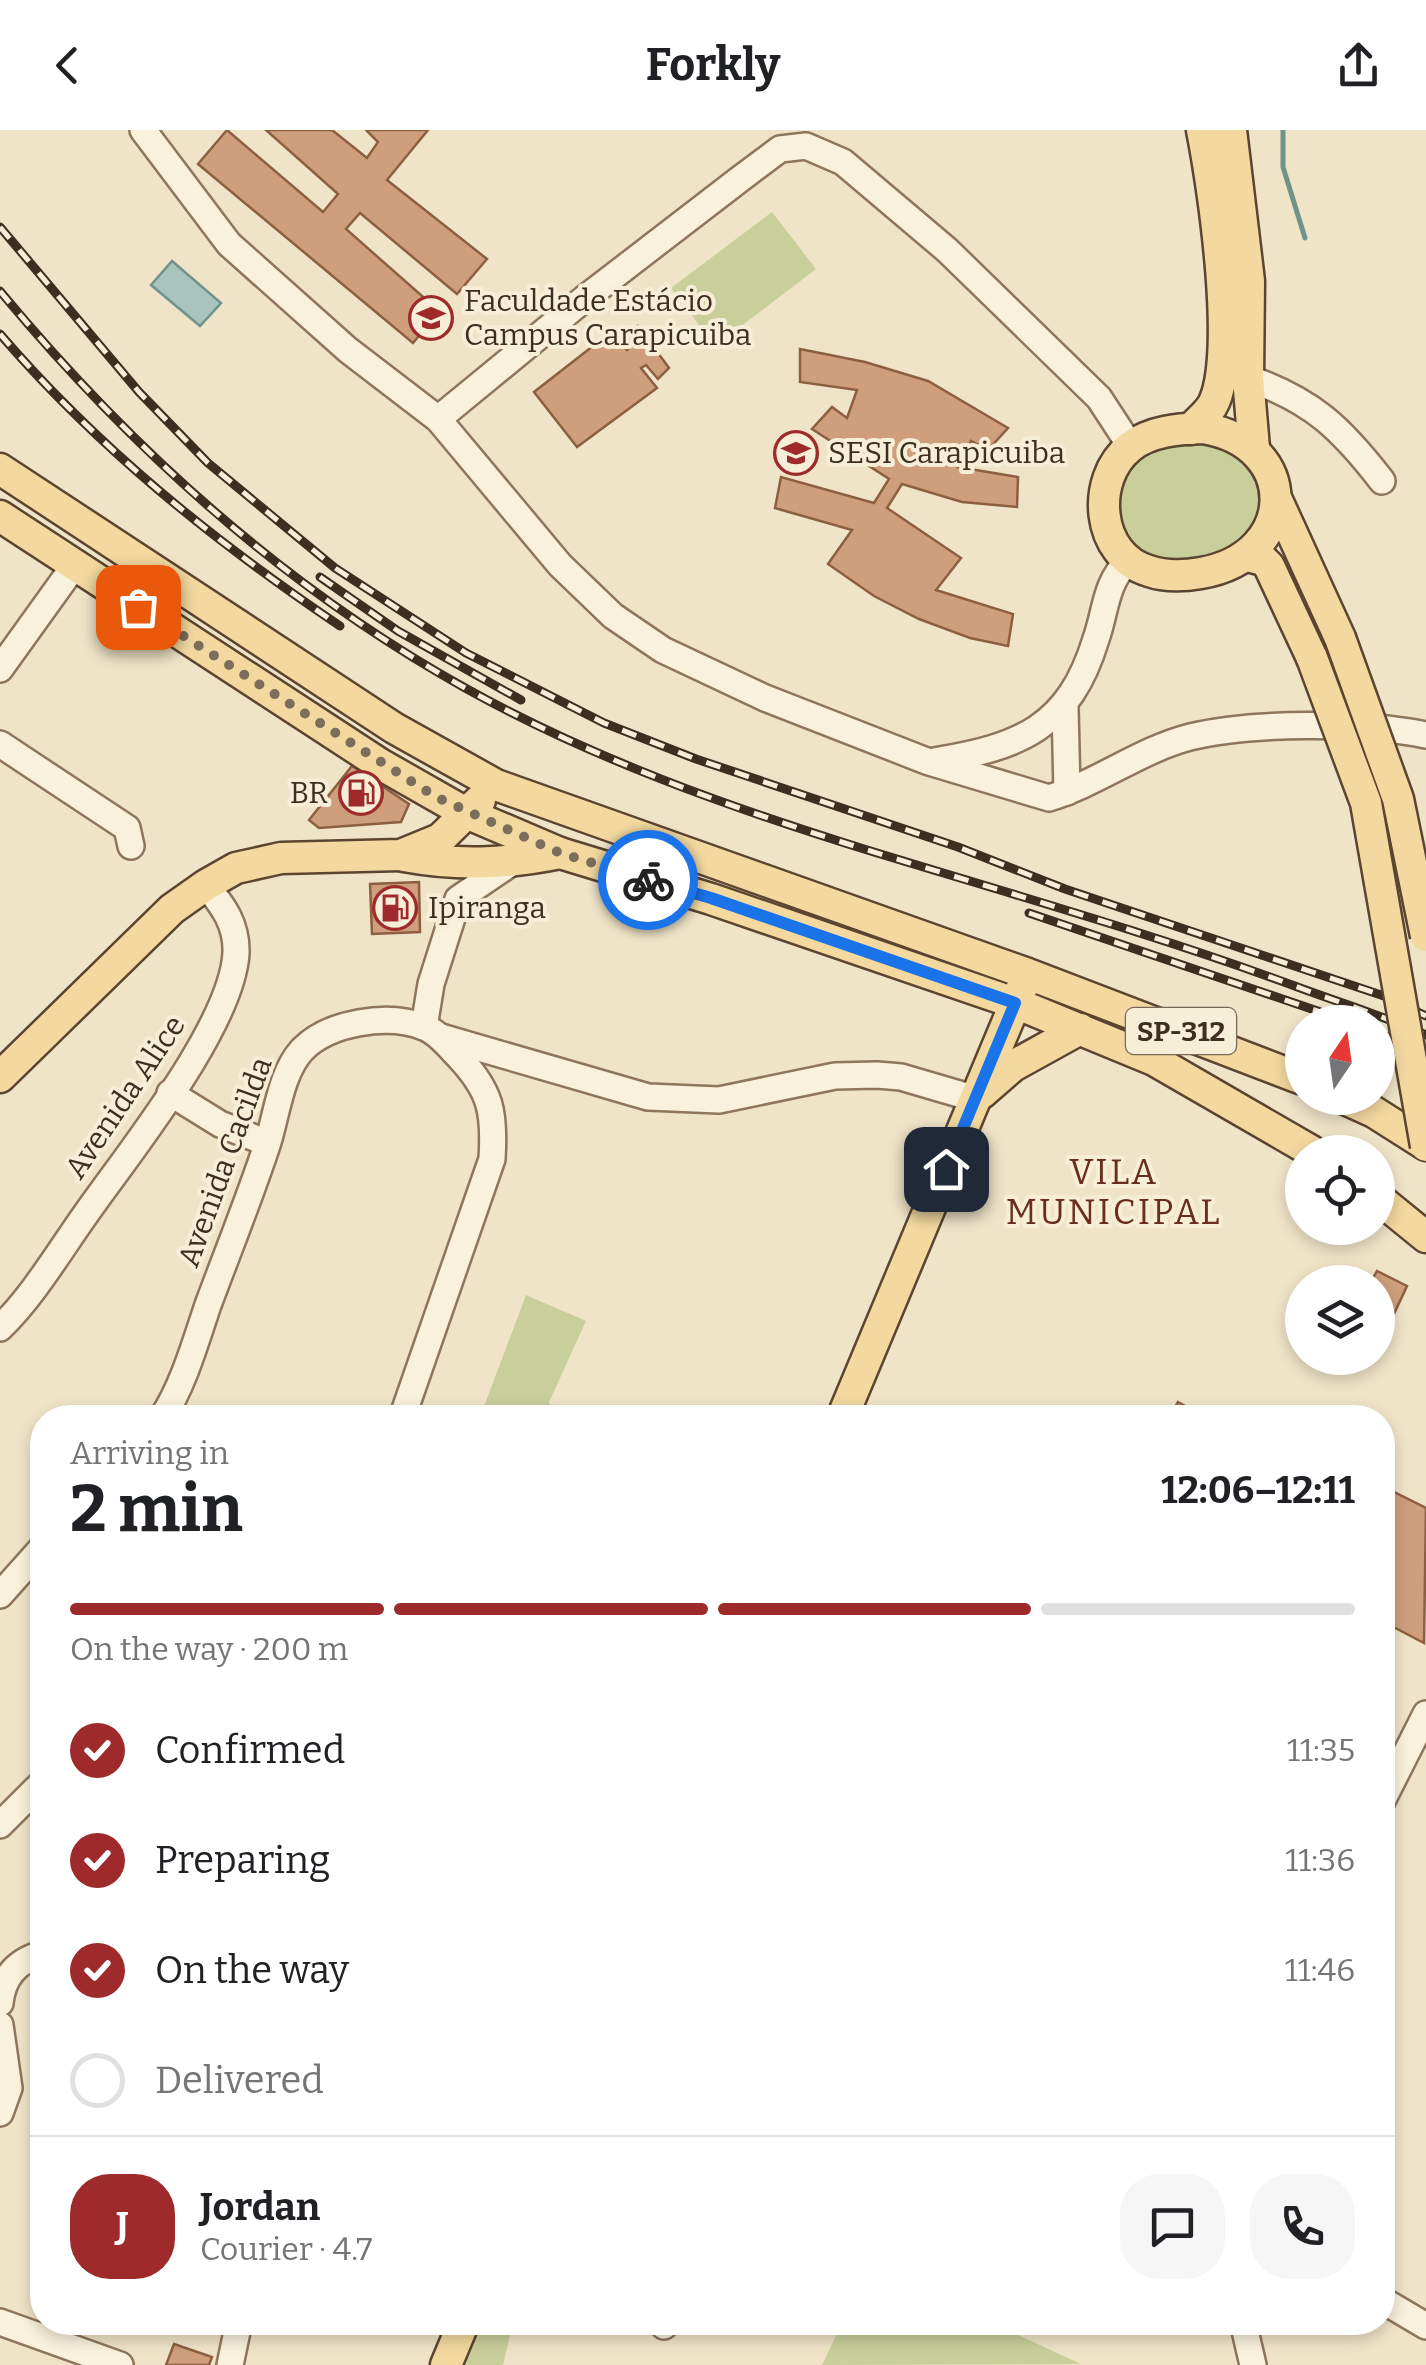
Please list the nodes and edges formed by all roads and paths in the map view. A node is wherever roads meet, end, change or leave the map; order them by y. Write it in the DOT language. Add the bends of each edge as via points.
graph roads {
  1 [pos="143,130"];
  2 [pos="1202,130"];
  3 [pos="1231,130"];
  4 [pos="1248,378"];
  5 [pos="438,419"];
  6 [pos="1190,428"];
  7 [pos="1130,447"];
  8 [pos="1254,448"];
  9 [pos="0,469"];
  10 [pos="1382,481"];
  11 [pos="1276,498"];
  12 [pos="0,516"];
  13 [pos="1248,556"];
  14 [pos="1128,561"];
  15 [pos="74,566"];
  16 [pos="0,669"];
  17 [pos="1065,707"];
  18 [pos="1426,735"];
  19 [pos="0,744"];
  20 [pos="929,762"];
  21 [pos="0,763"];
  22 [pos="496,785"];
  23 [pos="1067,792"];
  24 [pos="466,813"];
  25 [pos="560,853"];
  26 [pos="401,855"];
  27 [pos="511,863"];
  28 [pos="443,864"];
  29 [pos="206,885"];
  30 [pos="458,900"];
  31 [pos="1426,936"];
  32 [pos="1028,974"];
  33 [pos="1015,1003"];
  34 [pos="1080,1030"];
  35 [pos="432,1032"];
  36 [pos="1285,1072"];
  37 [pos="0,1077"];
  38 [pos="170,1093"];
  39 [pos="976,1099"];
  40 [pos="1379,1115"];
  41 [pos="1285,1136"];
  42 [pos="267,1143"];
  43 [pos="1426,1146"];
  44 [pos="1395,1212"];
  45 [pos="1426,1238"];
  46 [pos="0,1328"];
  47 [pos="168,1405"];
  48 [pos="407,1405"];
  49 [pos="847,1405"];
  50 [pos="30,1562"];
  51 [pos="0,1596"];
  52 [pos="1426,1714"];
  53 [pos="1395,1775"];
  54 [pos="30,1795"];
  55 [pos="0,1825"];
  56 [pos="30,1959"];
  57 [pos="0,2003"];
  58 [pos="0,2025"];
  59 [pos="0,2113"];
  60 [pos="1395,2308"];
  61 [pos="0,2322"];
  62 [pos="1426,2326"];
  63 [pos="30,2333"];
  64 [pos="36,2335"];
  65 [pos="236,2335"];
  66 [pos="459,2335"];
  67 [pos="1246,2335"];
  68 [pos="120,2365"];
  69 [pos="230,2365"];
  70 [pos="446,2365"];
  71 [pos="1253,2365"];
  1 -- 5 [label="street" via="229,244"];
  2 -- 6 [label="main road" via="1218,245 1223,362 1213,405"];
  3 -- 4 [label="main road" via="1248,281"];
  4 -- 8 [label="main road"];
  4 -- 10 [label="street" via="1281,390 1348,436"];
  5 -- 7 [label="street" via="740,178 780,149 806,146 858,173 947,250 1099,398"];
  5 -- 20 [label="street" via="560,565 612,616 663,650 765,698"];
  6 -- 7 [label="main road"];
  6 -- 8 [label="main road" via="1230,434"];
  7 -- 14 [label="main road" via="1107,478 1103,496 1109,534"];
  8 -- 11 [label="main road" via="1275,483"];
  9 -- 22 [label="main road, SP-312" via="394,728"];
  11 -- 13 [label="main road" via="1272,526"];
  11 -- 31 [label="main road, bridge" via="1340,638 1398,799"];
  12 -- 15 [label="main road, SP-312"];
  13 -- 14 [label="main road" via="1180,576"];
  13 -- 43 [label="main road, bridge" via="1269,566 1354,765 1369,817"];
  14 -- 17 [label="street" via="1109,586 1097,638"];
  15 -- 16 [label="street"];
  15 -- 24 [label="main road, SP-312"];
  17 -- 20 [label="street" via="1000,749"];
  17 -- 23 [label="street"];
  18 -- 23 [label="street" via="1346,725 1189,738"];
  19 -- 21 [label="street" via="127,828 132,846"];
  20 -- 23 [label="street" via="1049,798"];
  22 -- 24 [label="main road"];
  22 -- 32 [label="main road, SP-312"];
  24 -- 25 [label="main road, SP-312"];
  24 -- 26 [label="main road" via="440,839"];
  25 -- 27 [label="main road"];
  25 -- 33 [label="main road, SP-312"];
  26 -- 28 [label="main road"];
  26 -- 29 [label="main road" via="281,858 236,868"];
  27 -- 28 [label="main road"];
  27 -- 30 [label="street"];
  28 -- 30 [label="street"];
  29 -- 37 [label="main road" via="172,909"];
  29 -- 38 [label="street, Avenida Alice" via="227,912 236,955 226,998"];
  30 -- 35 [label="street" via="431,984"];
  32 -- 33 [label="main road"];
  32 -- 36 [label="main road, SP-312"];
  33 -- 34 [label="main road, SP-312"];
  33 -- 39 [label="main road"];
  34 -- 39 [label="main road" via="1013,1066"];
  34 -- 41 [label="main road, SP-312" via="1154,1060"];
  35 -- 39 [label="street, Avenida Cacilda" via="648,1097 719,1100 836,1076 877,1075"];
  35 -- 42 [label="street, Avenida Cacilda" via="370,1022 313,1041 286,1080"];
  35 -- 48 [label="street" via="484,1087 492,1107 492,1159"];
  38 -- 42 [label="street"];
  38 -- 46 [label="street, Avenida Alice"];
  39 -- 49 [label="main road"];
  40 -- 43 [label="main road"];
  42 -- 47 [label="street, Avenida Cacilda"];
  44 -- 45 [label="main road"];
  50 -- 51 [label="street"];
  52 -- 53 [label="street"];
  54 -- 55 [label="street"];
  56 -- 57 [label="street" via="10,1972"];
  58 -- 59 [label="street" via="9,2088"];
  60 -- 62 [label="street"];
  61 -- 63 [label="street"];
  64 -- 68 [label="street"];
  65 -- 69 [label="street"];
  66 -- 70 [label="main road"];
  67 -- 71 [label="street"];
}
